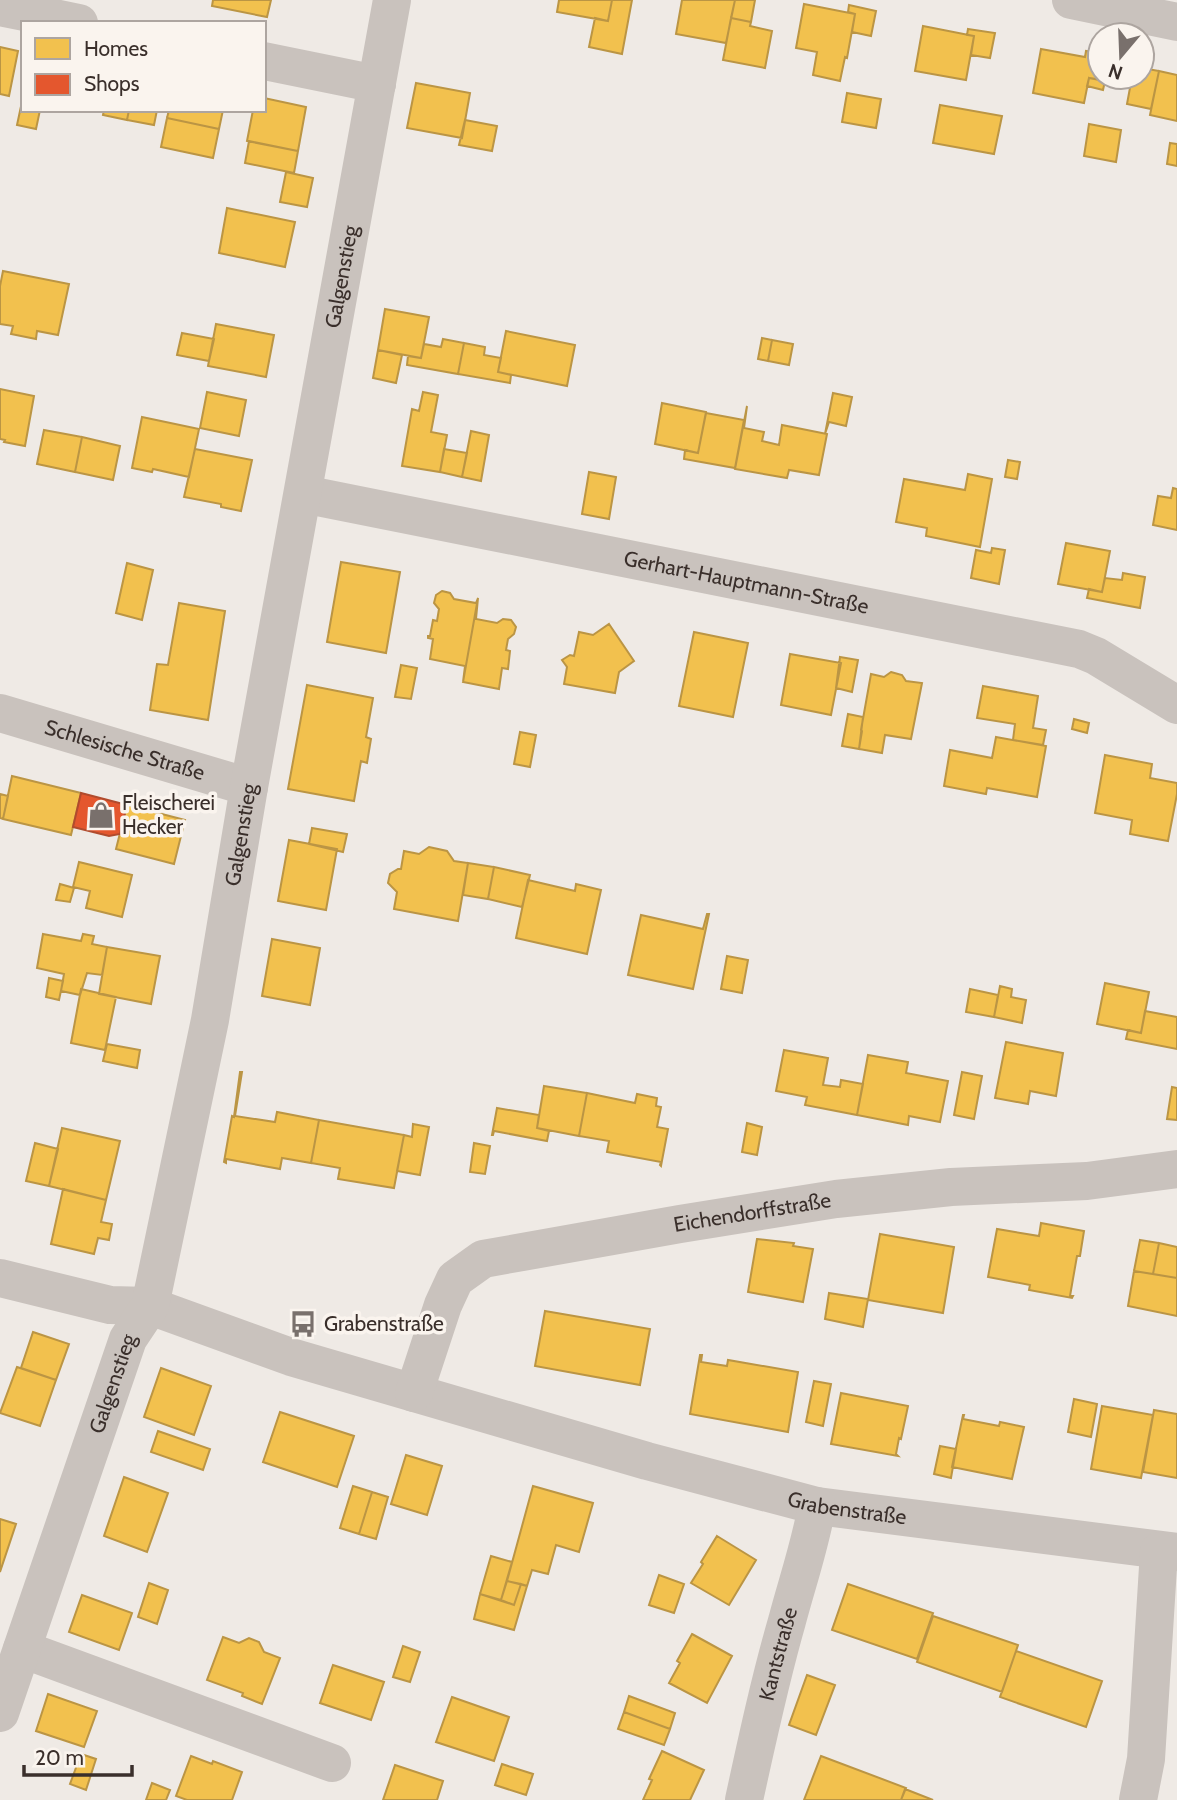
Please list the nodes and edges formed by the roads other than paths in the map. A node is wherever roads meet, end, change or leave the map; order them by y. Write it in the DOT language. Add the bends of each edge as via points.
graph roads {
  1 [pos="392,0"];
  2 [pos="1087,1"];
  3 [pos="0,7"];
  4 [pos="69,21"];
  5 [pos="1177,22"];
  6 [pos="266,61"];
  7 [pos="376,84"];
  8 [pos="303,494"];
  9 [pos="1177,705"];
  10 [pos="0,713"];
  11 [pos="249,787"];
  12 [pos="1177,1169"];
  13 [pos="0,1278"];
  14 [pos="150,1306"];
  15 [pos="414,1392"];
  16 [pos="817,1507"];
  17 [pos="1168,1552"];
  18 [pos="22,1649"];
  19 [pos="0,1713"];
  20 [pos="332,1763"];
  21 [pos="744,1800"];
  22 [pos="1138,1800"];
  1 -- 7 [label="street, Galgenstieg"];
  2 -- 5 [label="street"];
  3 -- 4 [label="street"];
  6 -- 7 [label="street"];
  7 -- 8 [label="street, Galgenstieg"];
  8 -- 9 [label="street, Gerhart-Hauptmann-Straße" via="1079,649"];
  8 -- 11 [label="street, Galgenstieg"];
  10 -- 11 [label="street, Schlesische Straße"];
  11 -- 14 [label="street, Galgenstieg" via="210,1020"];
  12 -- 15 [label="street, Eichendorffstraße" via="1087,1181 951,1187 836,1199 483,1259 455,1279"];
  13 -- 14 [label="street, Grabenstraße" via="110,1305"];
  14 -- 15 [label="street, Grabenstraße" via="291,1357"];
  14 -- 18 [label="street, Galgenstieg" via="128,1339"];
  15 -- 16 [label="street, Grabenstraße"];
  16 -- 17 [label="street, Grabenstraße"];
  16 -- 21 [label="street, Kantstraße"];
  17 -- 22 [label="street"];
  18 -- 19 [label="street, Galgenstieg"];
  18 -- 20 [label="street"];
}
